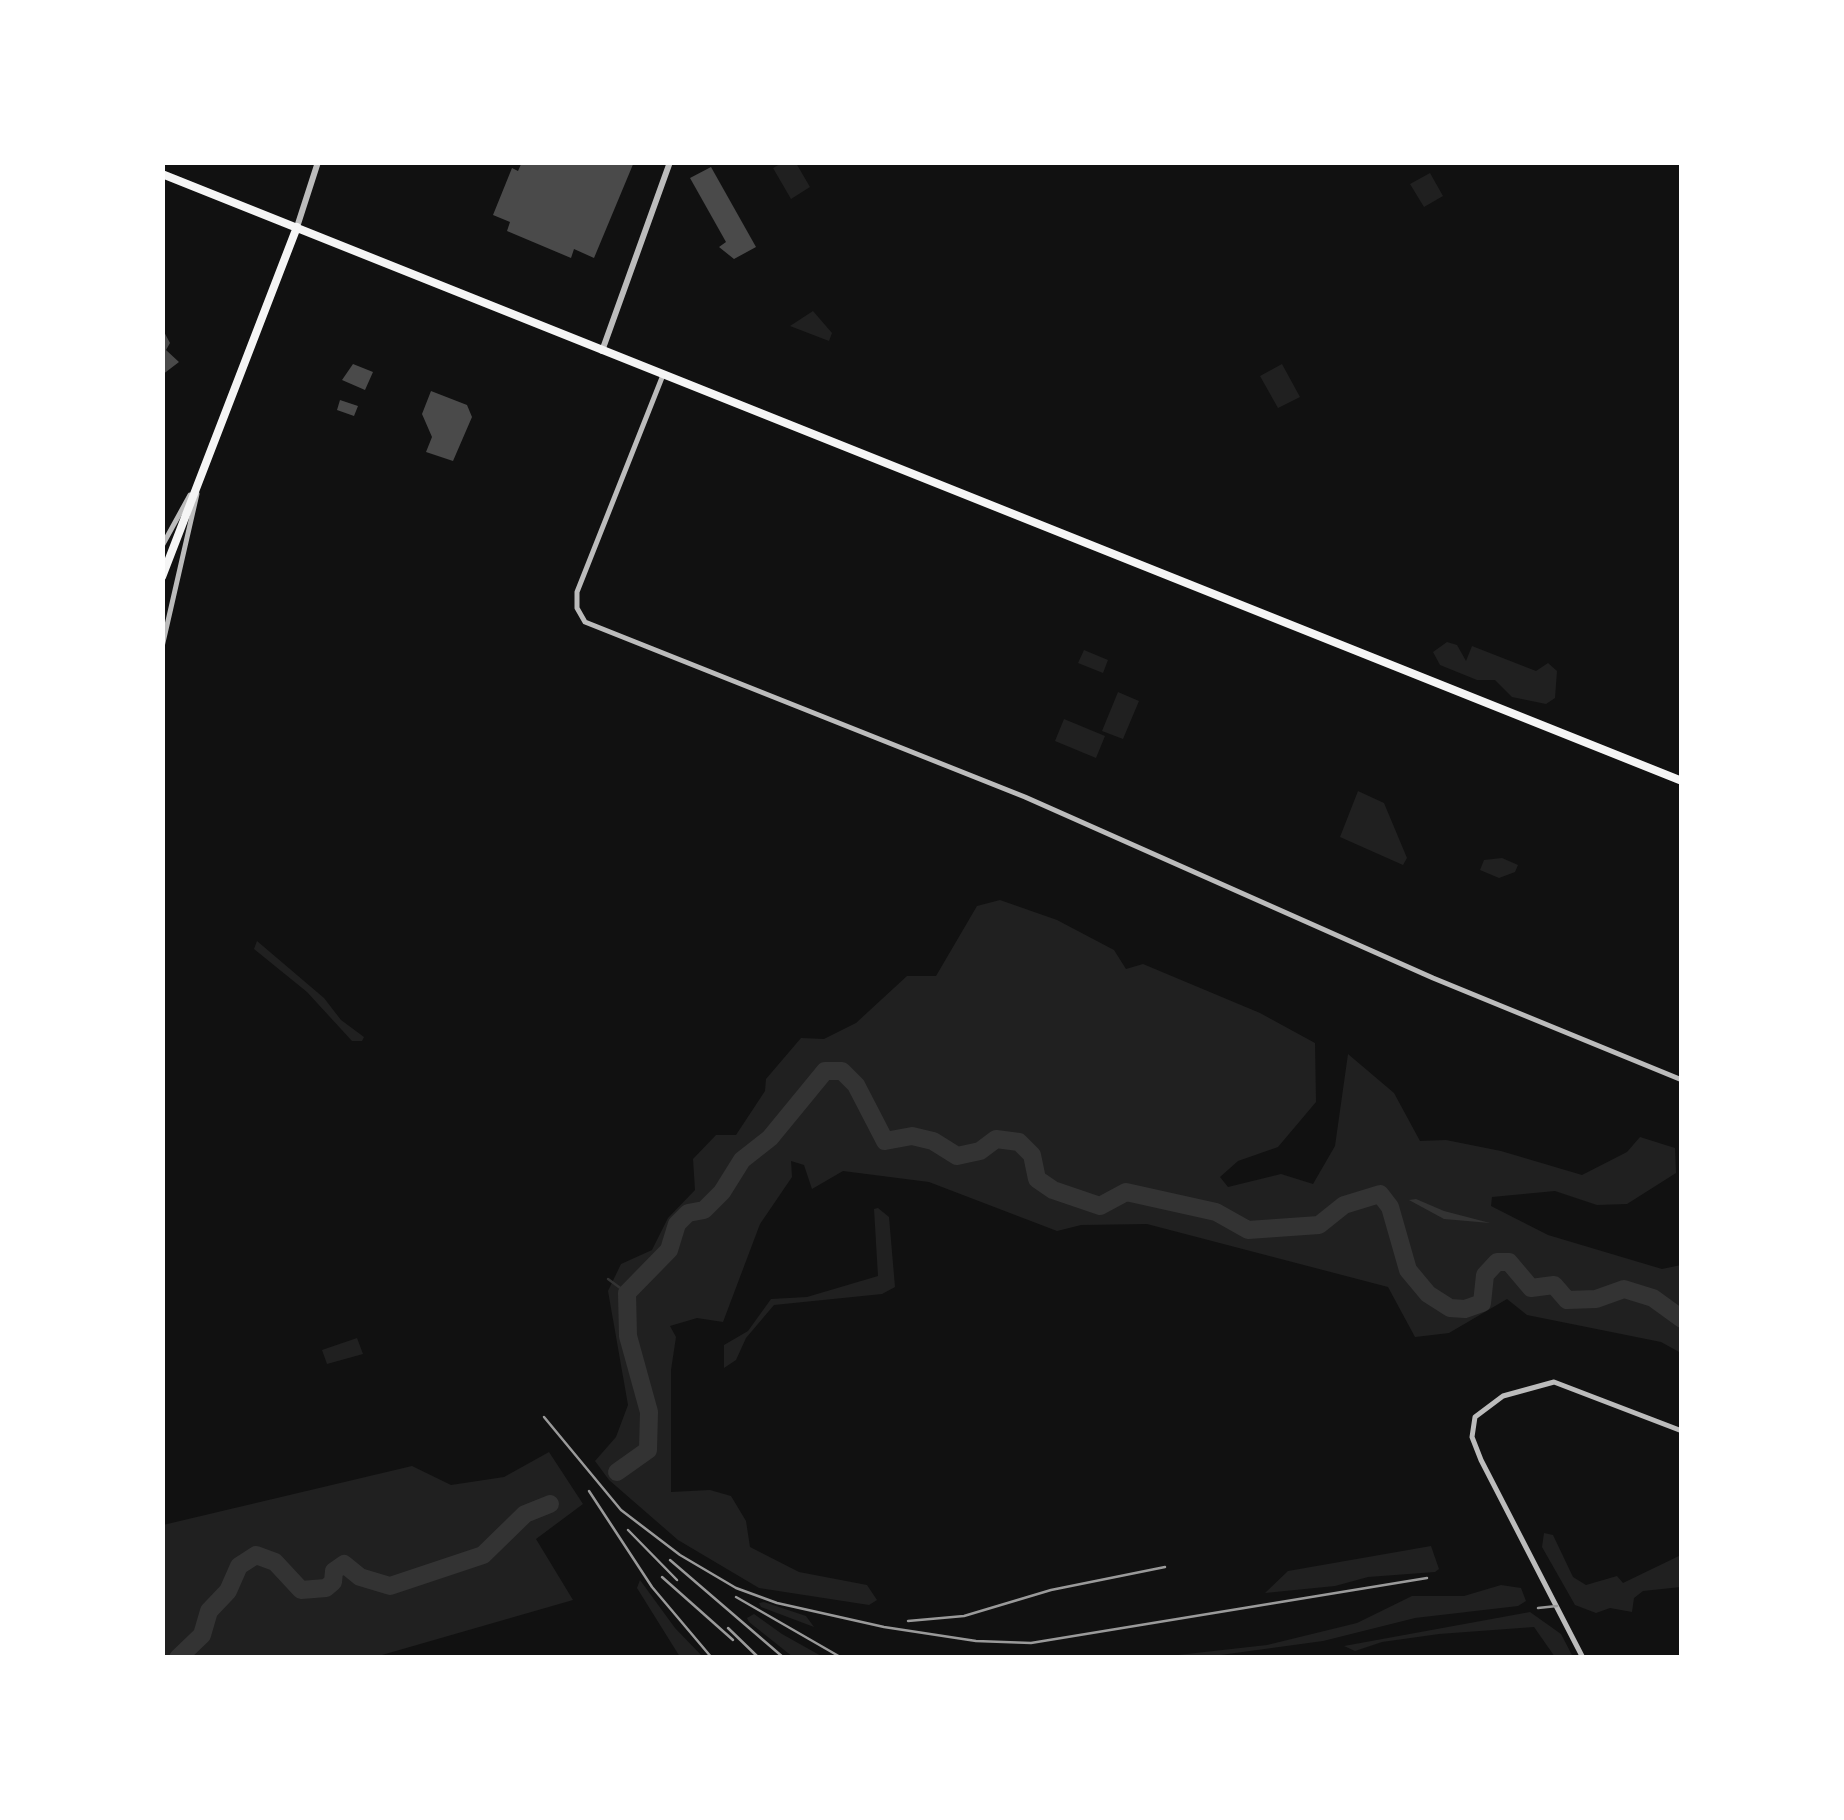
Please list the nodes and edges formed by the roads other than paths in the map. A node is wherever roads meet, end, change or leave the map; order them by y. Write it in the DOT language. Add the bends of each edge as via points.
graph roads {
  1 [pos="318,162"];
  2 [pos="670,162"];
  3 [pos="162,174"];
  4 [pos="297,227"];
  5 [pos="602,351"];
  6 [pos="663,375"];
  7 [pos="208,454"];
  8 [pos="196,484"];
  9 [pos="162,546"];
  10 [pos="162,577"];
  11 [pos="162,647"];
  12 [pos="1682,781"];
  13 [pos="1682,1080"];
  14 [pos="1682,1431"];
  15 [pos="1583,1658"];
  1 -- 4 [label="street"];
  2 -- 5 [label="street"];
  3 -- 4 [label="main road"];
  4 -- 5 [label="main road"];
  4 -- 7 [label="main road"];
  5 -- 6 [label="main road"];
  6 -- 12 [label="main road"];
  6 -- 13 [label="street" via="578,592 585,622 1009,790"];
  7 -- 8 [label="main road"];
  7 -- 11 [label="street"];
  8 -- 9 [label="street"];
  8 -- 10 [label="main road"];
  14 -- 15 [label="street" via="1554,1382 1502,1396 1474,1417 1472,1437 1481,1460"];
}
